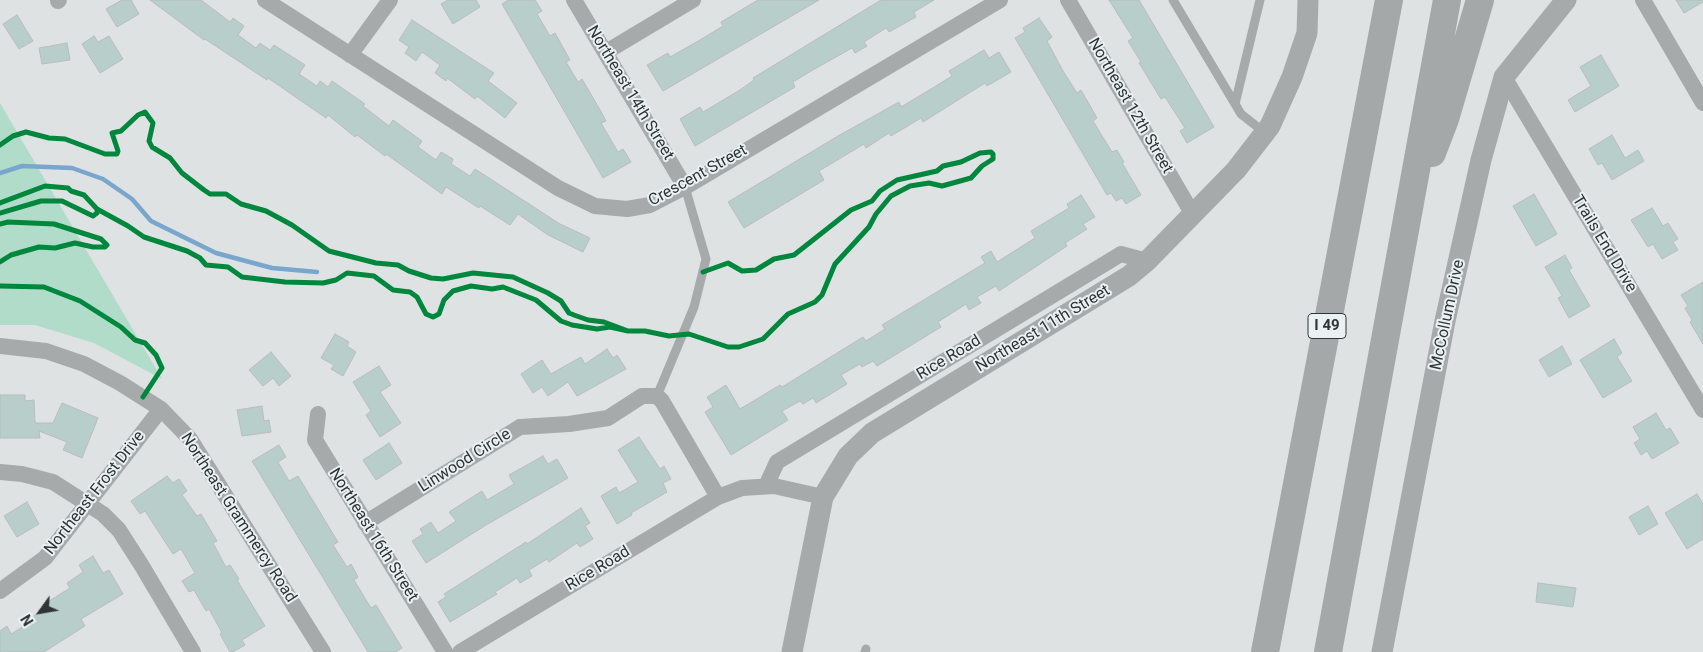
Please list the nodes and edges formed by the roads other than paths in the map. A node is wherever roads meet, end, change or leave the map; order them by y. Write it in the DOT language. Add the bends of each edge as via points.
graph roads {
  1 [pos="265,0"];
  2 [pos="390,0"];
  3 [pos="574,0"];
  4 [pos="693,0"];
  5 [pos="1000,0"];
  6 [pos="1068,0"];
  7 [pos="1173,0"];
  8 [pos="1260,0"];
  9 [pos="1308,0"];
  10 [pos="1382,0"];
  11 [pos="1389,0"];
  12 [pos="1448,0"];
  13 [pos="1480,0"];
  14 [pos="1566,0"];
  15 [pos="1643,0"];
  16 [pos="606,52"];
  17 [pos="350,55"];
  18 [pos="1504,78"];
  19 [pos="1374,82"];
  20 [pos="1703,103"];
  21 [pos="1235,104"];
  22 [pos="1265,133"];
  23 [pos="685,187"];
  24 [pos="1192,213"];
  25 [pos="1405,225"];
  26 [pos="1147,261"];
  27 [pos="0,346"];
  28 [pos="656,396"];
  29 [pos="161,409"];
  30 [pos="1703,410"];
  31 [pos="318,414"];
  32 [pos="0,472"];
  33 [pos="766,486"];
  34 [pos="718,497"];
  35 [pos="823,497"];
  36 [pos="86,503"];
  37 [pos="365,523"];
  38 [pos="0,591"];
  39 [pos="193,652"];
  40 [pos="323,652"];
  41 [pos="445,652"];
  42 [pos="460,652"];
  43 [pos="792,652"];
  44 [pos="1265,652"];
  45 [pos="1328,652"];
  46 [pos="1382,652"];
  1 -- 17 [label="street, Crescent Street"];
  2 -- 17 [label="street"];
  3 -- 16 [label="street, Northeast 14th Street"];
  4 -- 16 [label="street"];
  5 -- 23 [label="street, Crescent Street"];
  6 -- 24 [label="street, Northeast 12th Street"];
  7 -- 21 [label="lane"];
  8 -- 21 [label="lane"];
  9 -- 22 [label="street, Northeast 11th Street" via="1307,33 1292,77"];
  10 -- 19 [label="highway"];
  11 -- 19 [label="highway, I 49"];
  12 -- 25 [label="highway"];
  13 -- 25 [label="highway" via="1445,119"];
  14 -- 18 [label="street, McCollum Drive"];
  15 -- 20 [label="street"];
  16 -- 23 [label="street, Northeast 14th Street"];
  17 -- 23 [label="street, Crescent Street" via="558,188 595,206 627,209 650,205"];
  18 -- 30 [label="street, Trails End Drive"];
  18 -- 46 [label="street, McCollum Drive" via="1445,321"];
  19 -- 44 [label="highway, I 49"];
  21 -- 22 [label="lane" via="1248,121"];
  22 -- 24 [label="street, Northeast 11th Street" via="1236,170"];
  23 -- 28 [label="lane" via="706,259 694,307"];
  24 -- 26 [label="street, Northeast 11th Street"];
  25 -- 45 [label="highway"];
  26 -- 33 [label="street, Rice Road" via="1121,254 777,462"];
  26 -- 35 [label="street, Northeast 11th Street" via="1129,276 872,433 848,456"];
  27 -- 29 [label="street, Northeast Grammercy Road" via="46,351 84,364"];
  28 -- 34 [label="street"];
  28 -- 37 [label="street, Linwood Circle" via="642,396 608,418 520,427"];
  29 -- 36 [label="street, Northeast Frost Drive"];
  29 -- 40 [label="street, Northeast Grammercy Road" via="190,438"];
  31 -- 37 [label="street, Northeast 16th Street" via="315,440"];
  32 -- 36 [label="street" via="53,482"];
  33 -- 34 [label="street, Rice Road" via="742,488"];
  33 -- 35 [label="street, Rice Road"];
  34 -- 42 [label="street, Rice Road"];
  35 -- 43 [label="street, Northeast 11th Street"];
  36 -- 38 [label="street, Northeast Frost Drive" via="45,558"];
  36 -- 39 [label="street" via="119,530"];
  37 -- 41 [label="street, Northeast 16th Street"];
}
